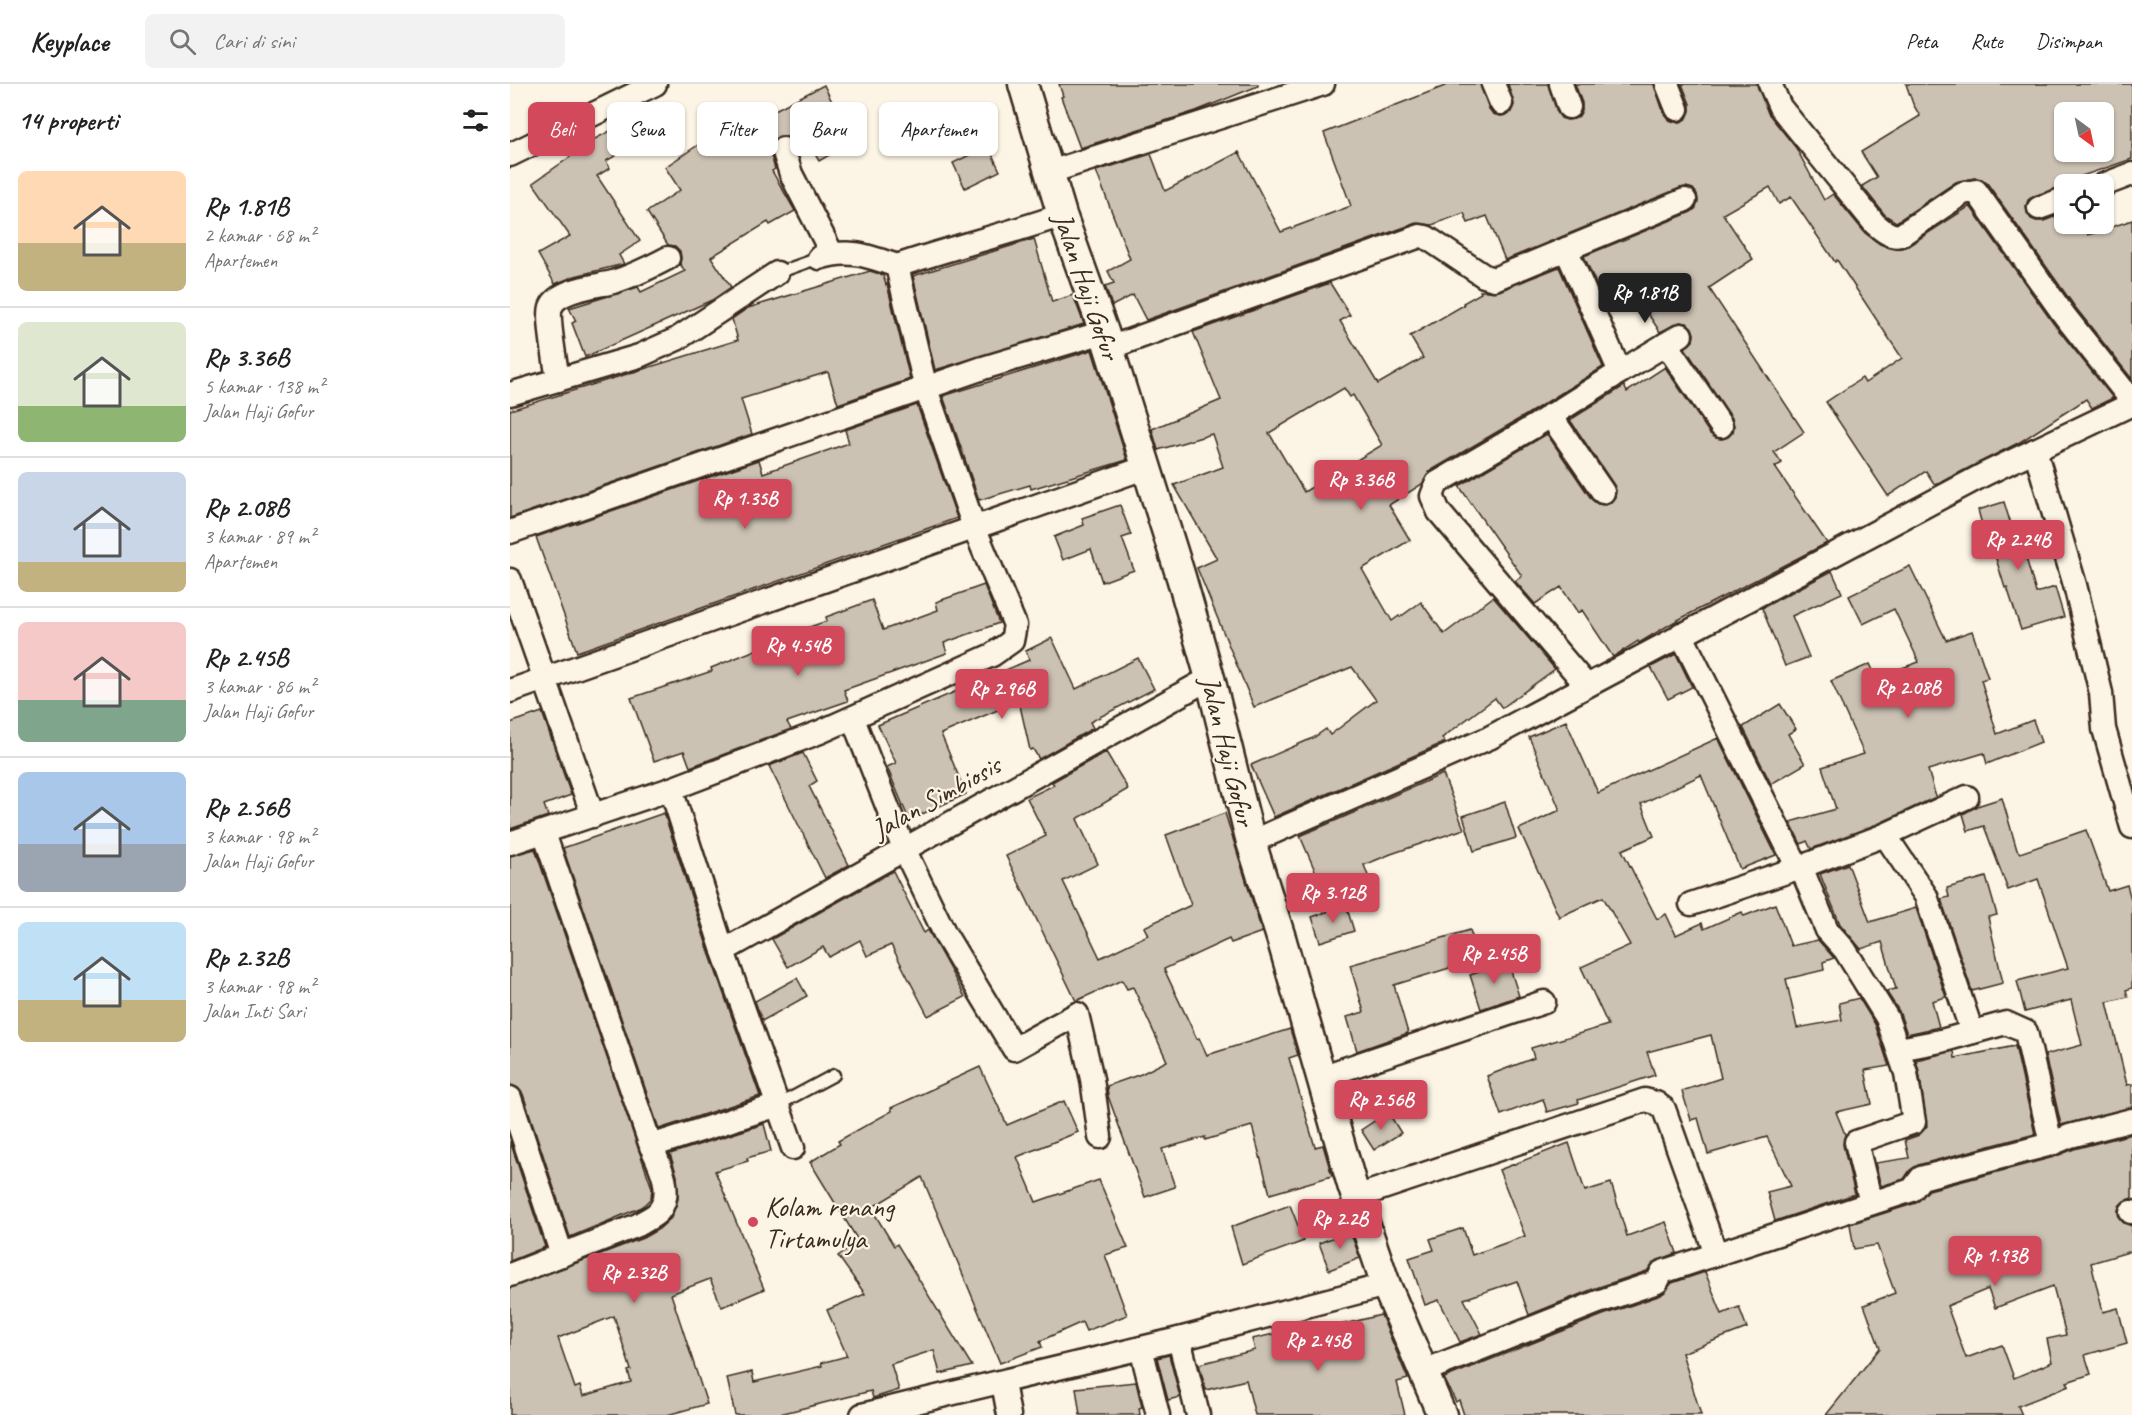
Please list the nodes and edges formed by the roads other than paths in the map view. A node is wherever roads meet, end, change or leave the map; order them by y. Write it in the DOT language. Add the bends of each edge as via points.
graph roads {
  1 [pos="655,84"];
  2 [pos="1023,84"];
  3 [pos="1323,84"];
  4 [pos="1561,84"];
  5 [pos="1667,84"];
  6 [pos="1770,84"];
  7 [pos="1569,107"];
  8 [pos="1677,109"];
  9 [pos="783,149"];
  10 [pos="510,155"];
  11 [pos="1050,172"];
  12 [pos="2132,174"];
  13 [pos="2114,181"];
  14 [pos="1685,200"];
  15 [pos="2054,203"];
  16 [pos="2039,208"];
  17 [pos="1062,215"];
  18 [pos="1566,249"];
  19 [pos="825,256"];
  20 [pos="668,258"];
  21 [pos="897,266"];
  22 [pos="777,273"];
  23 [pos="1106,340"];
  24 [pos="1620,372"];
  25 [pos="558,380"];
  26 [pos="926,389"];
  27 [pos="510,394"];
  28 [pos="2132,403"];
  29 [pos="1551,415"];
  30 [pos="1721,426"];
  31 [pos="2035,450"];
  32 [pos="1147,467"];
  33 [pos="1603,492"];
  34 [pos="974,527"];
  35 [pos="510,532"];
  36 [pos="510,580"];
  37 [pos="1682,634"];
  38 [pos="1210,678"];
  39 [pos="544,679"];
  40 [pos="1586,685"];
  41 [pos="510,691"];
  42 [pos="853,718"];
  43 [pos="671,789"];
  44 [pos="1966,797"];
  45 [pos="593,816"];
  46 [pos="2132,827"];
  47 [pos="544,833"];
  48 [pos="1884,835"];
  49 [pos="1251,842"];
  50 [pos="510,843"];
  51 [pos="904,849"];
  52 [pos="1800,867"];
  53 [pos="1691,904"];
  54 [pos="723,951"];
  55 [pos="1544,1002"];
  56 [pos="1972,1032"];
  57 [pos="1899,1049"];
  58 [pos="834,1075"];
  59 [pos="1321,1077"];
  60 [pos="510,1098"];
  61 [pos="778,1105"];
  62 [pos="2132,1120"];
  63 [pos="1100,1137"];
  64 [pos="2051,1144"];
  65 [pos="651,1146"];
  66 [pos="793,1148"];
  67 [pos="1356,1197"];
  68 [pos="1871,1203"];
  69 [pos="1716,1254"];
  70 [pos="562,1255"];
  71 [pos="510,1275"];
  72 [pos="1386,1285"];
  73 [pos="1179,1339"];
  74 [pos="1141,1348"];
  75 [pos="1424,1371"];
  76 [pos="1003,1383"];
  77 [pos="927,1408"];
  78 [pos="862,1415"];
  79 [pos="1009,1415"];
  80 [pos="1158,1415"];
  81 [pos="1198,1415"];
  82 [pos="1442,1415"];
  1 -- 10 [label="street"];
  2 -- 11 [label="street, Jalan Haji Gofur"];
  3 -- 11 [label="street"];
  4 -- 7 [label="street"];
  5 -- 8 [label="street"];
  6 -- 28 [label="street" via="1780,107 1885,232 1897,237 1963,193 1976,191"];
  9 -- 19 [label="street"];
  11 -- 17 [label="street, Jalan Haji Gofur"];
  12 -- 13 [label="street"];
  14 -- 18 [label="street"];
  15 -- 16 [label="street"];
  17 -- 21 [label="street"];
  17 -- 23 [label="street, Jalan Haji Gofur"];
  18 -- 23 [label="street" via="1494,279 1420,236"];
  18 -- 24 [label="street"];
  19 -- 21 [label="street" via="856,252"];
  19 -- 22 [label="lane"];
  20 -- 25 [label="street" via="554,302 550,310"];
  21 -- 26 [label="street"];
  22 -- 25 [label="street" via="677,339 639,356"];
  23 -- 26 [label="street" via="983,368"];
  23 -- 32 [label="street, Jalan Haji Gofur"];
  24 -- 29 [label="street"];
  24 -- 30 [label="street" via="1674,340"];
  25 -- 27 [label="street"];
  26 -- 34 [label="street"];
  26 -- 35 [label="street"];
  28 -- 31 [label="street"];
  29 -- 33 [label="street"];
  29 -- 40 [label="street" via="1437,483 1432,496 1439,512"];
  31 -- 37 [label="street"];
  31 -- 46 [label="street" via="2076,585 2101,693 2104,729"];
  32 -- 34 [label="street"];
  32 -- 38 [label="street, Jalan Haji Gofur"];
  34 -- 39 [label="street"];
  34 -- 42 [label="street" via="1015,625 1012,641 992,655"];
  36 -- 39 [label="street"];
  37 -- 40 [label="street"];
  37 -- 52 [label="street"];
  38 -- 49 [label="street, Jalan Haji Gofur"];
  38 -- 51 [label="street, Jalan Simbiosis"];
  39 -- 41 [label="street"];
  39 -- 45 [label="street"];
  40 -- 49 [label="street" via="1489,738"];
  42 -- 43 [label="street"];
  42 -- 51 [label="street"];
  43 -- 45 [label="street"];
  43 -- 54 [label="street"];
  44 -- 48 [label="street"];
  45 -- 47 [label="street"];
  47 -- 50 [label="street"];
  47 -- 65 [label="street"];
  48 -- 52 [label="street"];
  48 -- 56 [label="street" via="1926,896"];
  49 -- 59 [label="street, Jalan Haji Gofur"];
  51 -- 54 [label="street, Jalan Simbiosis"];
  51 -- 63 [label="street" via="946,936 1014,1049 1077,1014"];
  52 -- 53 [label="street"];
  52 -- 57 [label="street" via="1827,930 1845,950 1887,1018"];
  54 -- 61 [label="street"];
  55 -- 59 [label="street"];
  56 -- 57 [label="street"];
  56 -- 64 [label="street" via="2006,1023 2026,1032"];
  57 -- 68 [label="street" via="1914,1122 1856,1142"];
  58 -- 61 [label="lane"];
  59 -- 67 [label="street, Jalan Haji Gofur"];
  60 -- 70 [label="street"];
  61 -- 65 [label="street"];
  61 -- 66 [label="street"];
  62 -- 64 [label="street"];
  64 -- 68 [label="street" via="1921,1178 1912,1190"];
  65 -- 70 [label="street" via="662,1170 666,1192 658,1213"];
  67 -- 69 [label="street" via="1645,1100 1664,1109"];
  67 -- 72 [label="street, Jalan Haji Gofur"];
  68 -- 69 [label="street"];
  69 -- 75 [label="street" via="1662,1272 1657,1282"];
  70 -- 71 [label="street"];
  72 -- 73 [label="street"];
  72 -- 75 [label="street, Jalan Haji Gofur"];
  73 -- 74 [label="street"];
  73 -- 81 [label="street"];
  74 -- 76 [label="street"];
  74 -- 80 [label="street"];
  75 -- 82 [label="street, Jalan Haji Gofur"];
  76 -- 77 [label="street"];
  76 -- 79 [label="street"];
  77 -- 78 [label="street"];
}
